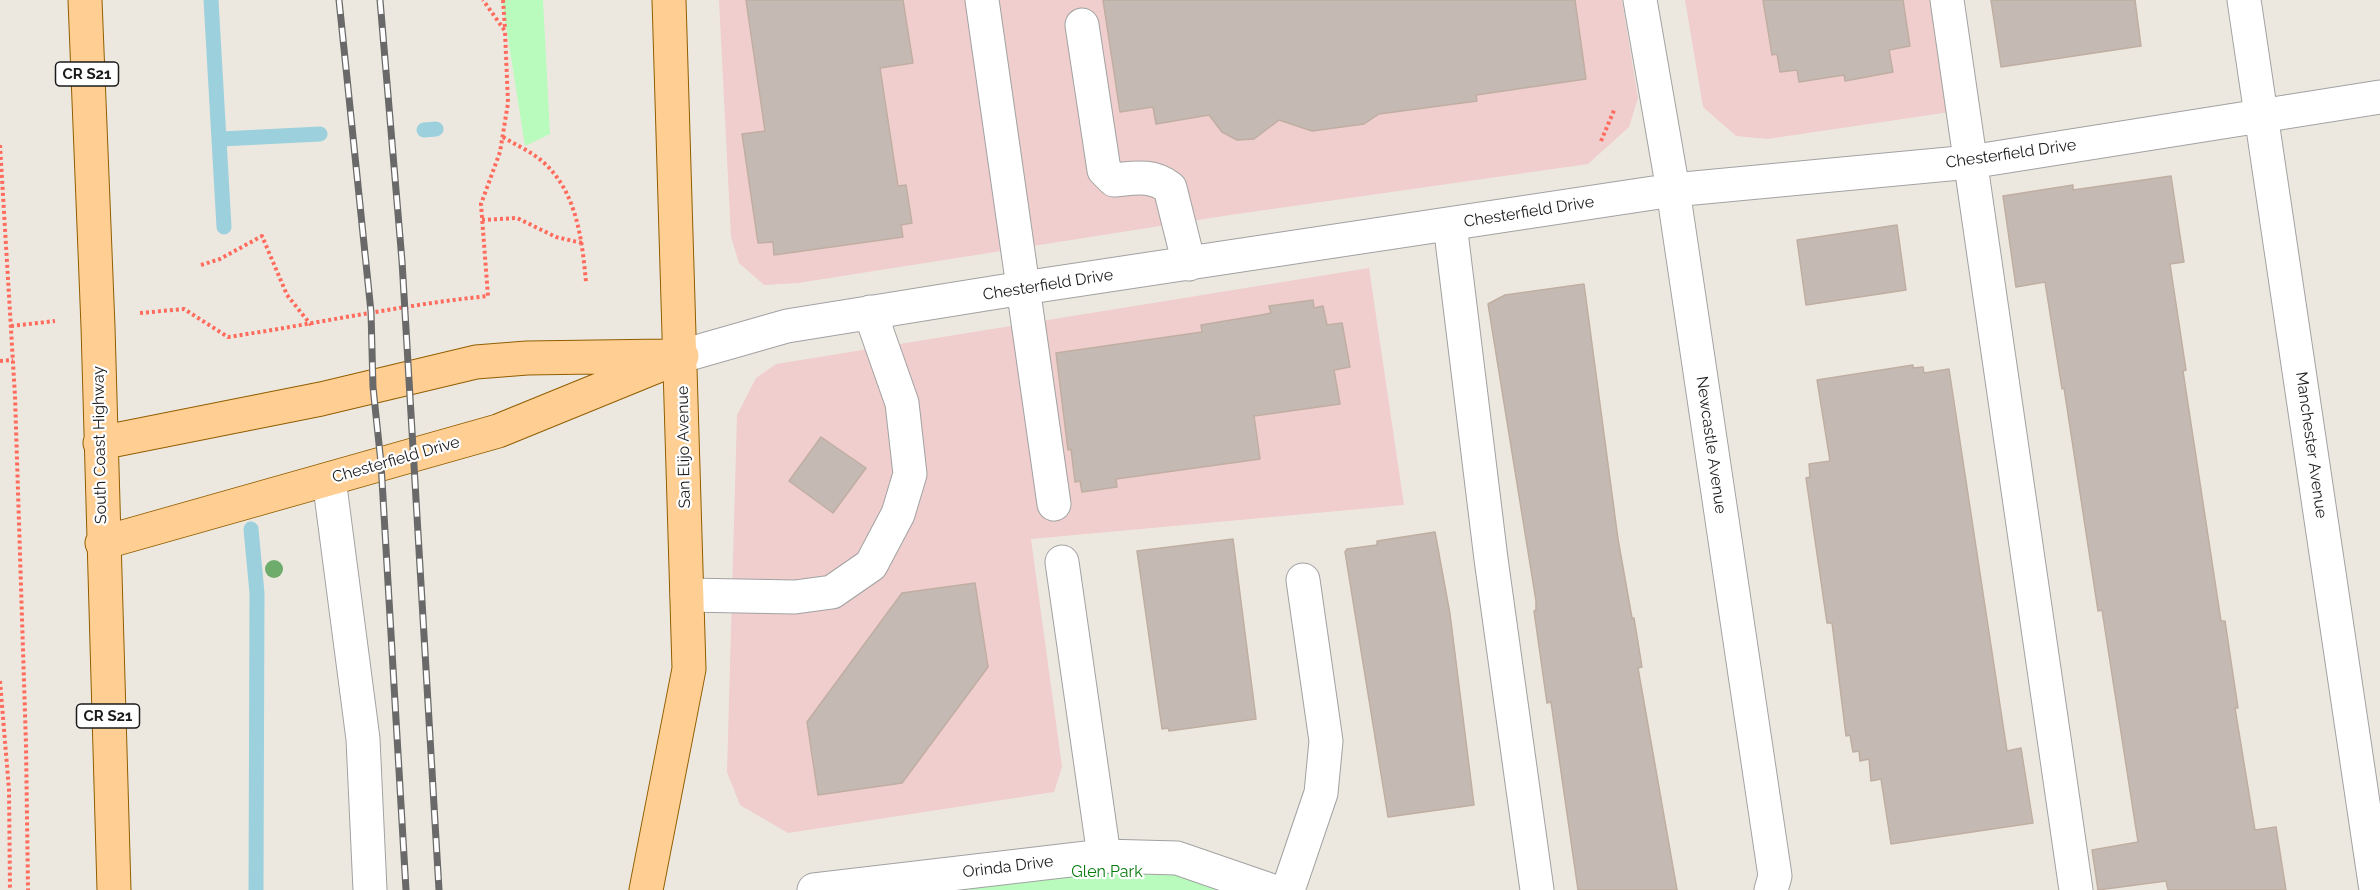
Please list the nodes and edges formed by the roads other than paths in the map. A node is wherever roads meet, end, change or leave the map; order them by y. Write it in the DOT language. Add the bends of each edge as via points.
graph roads {
  1 [pos="85,0"];
  2 [pos="669,0"];
  3 [pos="982,0"];
  4 [pos="1640,0"];
  5 [pos="1947,0"];
  6 [pos="2244,0"];
  7 [pos="1082,25"];
  8 [pos="2380,97"];
  9 [pos="2262,115"];
  10 [pos="1970,162"];
  11 [pos="1673,190"];
  12 [pos="1450,224"];
  13 [pos="1189,264"];
  14 [pos="1023,288"];
  15 [pos="870,312"];
  16 [pos="682,356"];
  17 [pos="100,443"];
  18 [pos="329,479"];
  19 [pos="1054,504"];
  20 [pos="102,543"];
  21 [pos="1062,562"];
  22 [pos="1303,580"];
  23 [pos="687,595"];
  24 [pos="1104,856"];
  25 [pos="114,890"];
  26 [pos="370,890"];
  27 [pos="646,890"];
  28 [pos="814,890"];
  29 [pos="1270,890"];
  30 [pos="1288,890"];
  31 [pos="1537,890"];
  32 [pos="1771,890"];
  33 [pos="2076,890"];
  34 [pos="2376,890"];
  1 -- 17 [label="main road, South Coast Highway / CR S21"];
  2 -- 16 [label="main road, San Elijo Avenue"];
  3 -- 14 [label="street"];
  4 -- 11 [label="street, Newcastle Avenue"];
  5 -- 10 [label="street"];
  6 -- 9 [label="street, Manchester Avenue"];
  7 -- 13 [label="street" via="1104,170 1114,180 1148,177 1170,188"];
  8 -- 9 [label="street, Chesterfield Drive"];
  9 -- 10 [label="street, Chesterfield Drive"];
  9 -- 34 [label="street, Manchester Avenue"];
  10 -- 11 [label="street, Chesterfield Drive"];
  10 -- 33 [label="street"];
  11 -- 12 [label="street, Chesterfield Drive"];
  11 -- 32 [label="street, Newcastle Avenue" via="1775,876"];
  12 -- 13 [label="street, Chesterfield Drive"];
  12 -- 31 [label="street"];
  13 -- 14 [label="street, Chesterfield Drive"];
  14 -- 15 [label="street, Chesterfield Drive"];
  14 -- 19 [label="street"];
  15 -- 16 [label="street, Chesterfield Drive" via="787,326"];
  15 -- 23 [label="street" via="902,403 910,474 898,514 871,565 832,592 795,597"];
  16 -- 17 [label="main road, Chesterfield Drive" via="527,357 476,362 321,399"];
  16 -- 18 [label="main road, Chesterfield Drive" via="498,431"];
  16 -- 23 [label="main road, San Elijo Avenue"];
  17 -- 20 [label="main road, South Coast Highway / CR S21"];
  18 -- 20 [label="main road, Chesterfield Drive"];
  18 -- 26 [label="street" via="363,739"];
  20 -- 25 [label="main road, South Coast Highway / CR S21"];
  21 -- 24 [label="street"];
  22 -- 30 [label="street" via="1326,741 1321,793"];
  23 -- 27 [label="main road, San Elijo Avenue" via="689,669"];
  24 -- 28 [label="street, Orinda Drive"];
  24 -- 29 [label="street, Orinda Drive" via="1177,858"];
}
